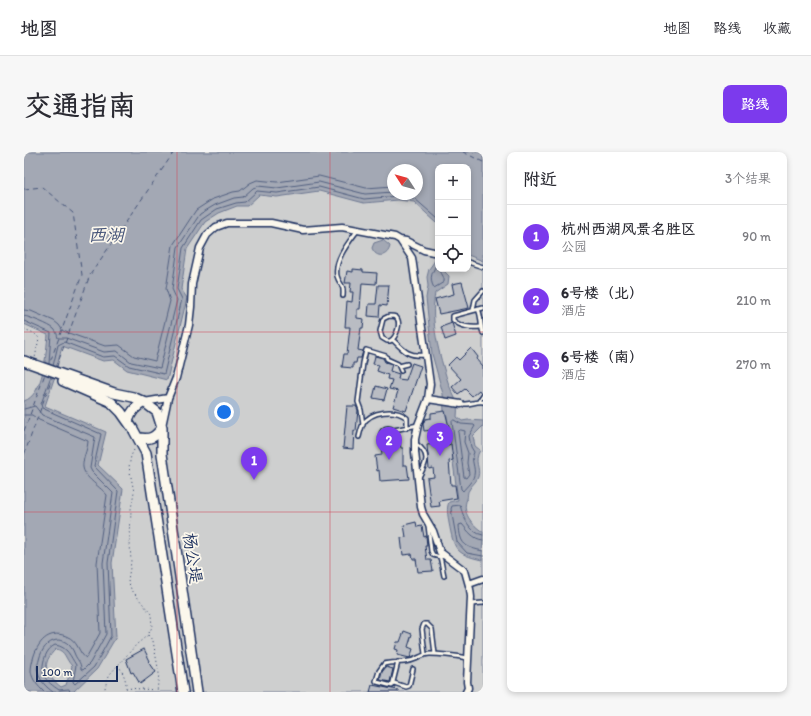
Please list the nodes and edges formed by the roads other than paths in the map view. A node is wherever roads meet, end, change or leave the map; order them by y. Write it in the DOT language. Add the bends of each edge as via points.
graph roads {
  1 [pos="358,230"];
  2 [pos="400,240"];
  3 [pos="422,250"];
  4 [pos="435,253"];
  5 [pos="412,258"];
  6 [pos="471,263"];
  7 [pos="483,267"];
  8 [pos="483,291"];
  9 [pos="342,296"];
  10 [pos="483,308"];
  11 [pos="478,309"];
  12 [pos="473,310"];
  13 [pos="480,327"];
  14 [pos="483,333"];
  15 [pos="393,340"];
  16 [pos="426,355"];
  17 [pos="24,361"];
  18 [pos="408,364"];
  19 [pos="399,366"];
  20 [pos="24,367"];
  21 [pos="37,368"];
  22 [pos="401,371"];
  23 [pos="59,376"];
  24 [pos="483,395"];
  25 [pos="168,398"];
  26 [pos="428,399"];
  27 [pos="479,401"];
  28 [pos="144,402"];
  29 [pos="483,402"];
  30 [pos="461,404"];
  31 [pos="128,421"];
  32 [pos="363,425"];
  33 [pos="418,425"];
  34 [pos="162,428"];
  35 [pos="408,428"];
  36 [pos="394,430"];
  37 [pos="138,437"];
  38 [pos="359,437"];
  39 [pos="414,443"];
  40 [pos="418,478"];
  41 [pos="441,555"];
  42 [pos="444,576"];
  43 [pos="483,579"];
  44 [pos="469,584"];
  45 [pos="483,603"];
  46 [pos="470,604"];
  47 [pos="425,654"];
  48 [pos="435,654"];
  49 [pos="468,658"];
  50 [pos="398,662"];
  51 [pos="413,669"];
  52 [pos="394,683"];
  53 [pos="403,686"];
  54 [pos="468,691"];
  55 [pos="183,692"];
  56 [pos="197,692"];
  57 [pos="402,692"];
  1 -- 2 [label="street"];
  1 -- 9 [label="lane" via="339,262 338,276 343,287"];
  1 -- 25 [label="street" via="342,227 303,230 271,223 227,223 216,227 207,235 200,248 194,274 189,325 176,378"];
  2 -- 3 [label="street"];
  2 -- 5 [label="street"];
  3 -- 4 [label="street"];
  3 -- 5 [label="street" via="415,252"];
  5 -- 16 [label="street"];
  6 -- 7 [label="lane"];
  8 -- 12 [label="lane" via="475,300"];
  10 -- 11 [label="lane"];
  11 -- 12 [label="lane"];
  11 -- 13 [label="lane" via="481,316"];
  12 -- 13 [label="lane" via="453,316 453,320 473,328"];
  13 -- 14 [label="lane"];
  15 -- 15 [label="lane" via="398,325 397,319 389,316 382,322 380,336 387,341"];
  15 -- 16 [label="lane" via="408,354"];
  16 -- 26 [label="street" via="430,384"];
  17 -- 21 [label="main road, 杨公堤"];
  18 -- 19 [label="lane"];
  19 -- 22 [label="lane"];
  19 -- 32 [label="lane" via="386,356 366,350 358,402"];
  20 -- 21 [label="main road, 杨公堤"];
  21 -- 23 [label="main road, 杨公堤"];
  23 -- 28 [label="main road, 杨公堤"];
  23 -- 31 [label="main road, 杨公堤" via="111,402"];
  24 -- 27 [label="lane"];
  25 -- 28 [label="street"];
  25 -- 34 [label="street"];
  26 -- 30 [label="street"];
  26 -- 33 [label="street"];
  27 -- 29 [label="lane"];
  27 -- 30 [label="lane"];
  28 -- 31 [label="main road" via="130,414"];
  28 -- 34 [label="main road, 杨公堤" via="157,412"];
  31 -- 37 [label="main road, 杨公堤"];
  32 -- 35 [label="lane" via="374,416 396,412 407,418"];
  32 -- 38 [label="lane"];
  33 -- 35 [label="lane"];
  33 -- 39 [label="street"];
  34 -- 37 [label="main road" via="155,437 147,440"];
  34 -- 56 [label="main road, 杨公堤" via="162,454"];
  35 -- 36 [label="lane"];
  36 -- 36 [label="lane" via="395,437 392,440 386,441 380,437 385,429"];
  37 -- 55 [label="main road, 杨公堤" via="146,453"];
  39 -- 40 [label="street"];
  39 -- 40 [label="lane" via="425,452 425,466"];
  40 -- 41 [label="street" via="421,507"];
  41 -- 42 [label="lane"];
  41 -- 44 [label="street" via="465,571"];
  43 -- 44 [label="street"];
  44 -- 46 [label="street"];
  45 -- 46 [label="lane"];
  46 -- 49 [label="street"];
  47 -- 48 [label="lane"];
  47 -- 48 [label="lane" via="422,629 424,624 432,629"];
  47 -- 50 [label="lane" via="413,660"];
  48 -- 49 [label="lane"];
  49 -- 54 [label="street"];
  50 -- 52 [label="lane"];
  50 -- 52 [label="lane" via="384,664 378,671 376,681 392,686"];
  51 -- 53 [label="lane" via="409,686"];
  52 -- 53 [label="lane"];
  53 -- 57 [label="lane"];
}
